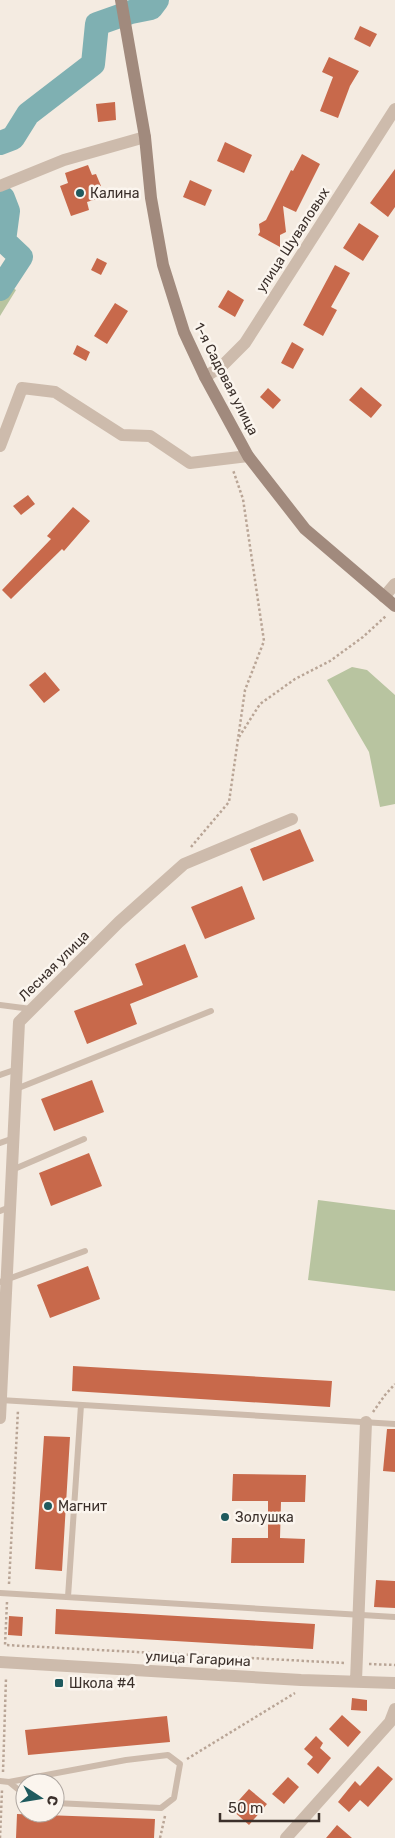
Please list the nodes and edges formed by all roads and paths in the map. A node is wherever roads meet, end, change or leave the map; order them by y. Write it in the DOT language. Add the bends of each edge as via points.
graph roads {
  1 [pos="122,1"];
  2 [pos="395,109"];
  3 [pos="145,137"];
  4 [pos="0,186"];
  5 [pos="205,377"];
  6 [pos="0,446"];
  7 [pos="242,457"];
  8 [pos="395,584"];
  9 [pos="384,597"];
  10 [pos="392,610"];
  11 [pos="238,738"];
  12 [pos="292,819"];
  13 [pos="185,854"];
  14 [pos="0,1005"];
  15 [pos="33,1009"];
  16 [pos="211,1010"];
  17 [pos="17,1069"];
  18 [pos="0,1075"];
  19 [pos="16,1090"];
  20 [pos="14,1138"];
  21 [pos="84,1140"];
  22 [pos="0,1143"];
  23 [pos="12,1170"];
  24 [pos="5,1209"];
  25 [pos="85,1251"];
  26 [pos="3,1281"];
  27 [pos="395,1384"];
  28 [pos="0,1400"];
  29 [pos="19,1401"];
  30 [pos="81,1405"];
  31 [pos="0,1418"];
  32 [pos="366,1422"];
  33 [pos="395,1424"];
  34 [pos="0,1593"];
  35 [pos="8,1593"];
  36 [pos="68,1597"];
  37 [pos="359,1615"];
  38 [pos="395,1618"];
  39 [pos="0,1662"];
  40 [pos="357,1664"];
  41 [pos="395,1665"];
  42 [pos="6,1678"];
  43 [pos="301,1680"];
  44 [pos="356,1681"];
  45 [pos="395,1683"];
  46 [pos="395,1709"];
  47 [pos="180,1764"];
  48 [pos="4,1781"];
  49 [pos="15,1788"];
  50 [pos="65,1804"];
  51 [pos="166,1805"];
  52 [pos="0,1838"];
  53 [pos="160,1838"];
  54 [pos="286,1838"];
  1 -- 3 [label="street, 1-я Садовая улица"];
  2 -- 5 [label="street, улица Шуваловых" via="245,343 222,366"];
  3 -- 4 [label="street" via="64,160"];
  3 -- 5 [label="street, 1-я Садовая улица" via="151,198 163,265 184,332"];
  5 -- 7 [label="street, 1-я Садовая улица"];
  6 -- 7 [label="street" via="22,388 55,392 122,435 150,436 190,463"];
  7 -- 9 [label="street, 1-я Садовая улица" via="305,529"];
  7 -- 11 [label="path" via="233,472 244,499 264,641 245,690"];
  8 -- 9 [label="street"];
  9 -- 10 [label="street"];
  10 -- 11 [label="path" via="364,637 260,704"];
  11 -- 13 [label="path" via="230,802"];
  12 -- 15 [label="street, Лесная улица" via="184,864 119,922"];
  14 -- 15 [label="lane"];
  15 -- 17 [label="street, Лесная улица" via="19,1022"];
  16 -- 19 [label="lane"];
  17 -- 18 [label="lane"];
  17 -- 19 [label="street, Лесная улица"];
  19 -- 20 [label="street, Лесная улица"];
  20 -- 22 [label="lane"];
  20 -- 23 [label="street, Лесная улица"];
  21 -- 23 [label="lane"];
  23 -- 24 [label="street, Лесная улица"];
  24 -- 26 [label="street, Лесная улица"];
  25 -- 26 [label="lane"];
  26 -- 28 [label="street, Лесная улица"];
  27 -- 32 [label="path"];
  28 -- 29 [label="lane"];
  28 -- 31 [label="street, Лесная улица"];
  29 -- 30 [label="lane"];
  29 -- 35 [label="path"];
  30 -- 32 [label="lane"];
  30 -- 36 [label="lane"];
  32 -- 33 [label="lane"];
  32 -- 37 [label="street"];
  34 -- 35 [label="lane"];
  35 -- 36 [label="lane"];
  35 -- 40 [label="path" via="5,1646"];
  36 -- 37 [label="lane"];
  37 -- 38 [label="lane"];
  37 -- 40 [label="street"];
  39 -- 43 [label="street, улица Гагарина"];
  40 -- 41 [label="path"];
  40 -- 44 [label="street"];
  42 -- 48 [label="path"];
  43 -- 44 [label="street, улица Гагарина"];
  43 -- 47 [label="path" via="294,1694"];
  44 -- 45 [label="street, улица Гагарина"];
  46 -- 54 [label="street" via="390,1722"];
  47 -- 48 [label="lane" via="168,1755"];
  47 -- 51 [label="lane" via="174,1798"];
  48 -- 49 [label="lane"];
  48 -- 52 [label="path"];
  50 -- 51 [label="lane" via="161,1808"];
  51 -- 53 [label="path" via="166,1821"];
}
